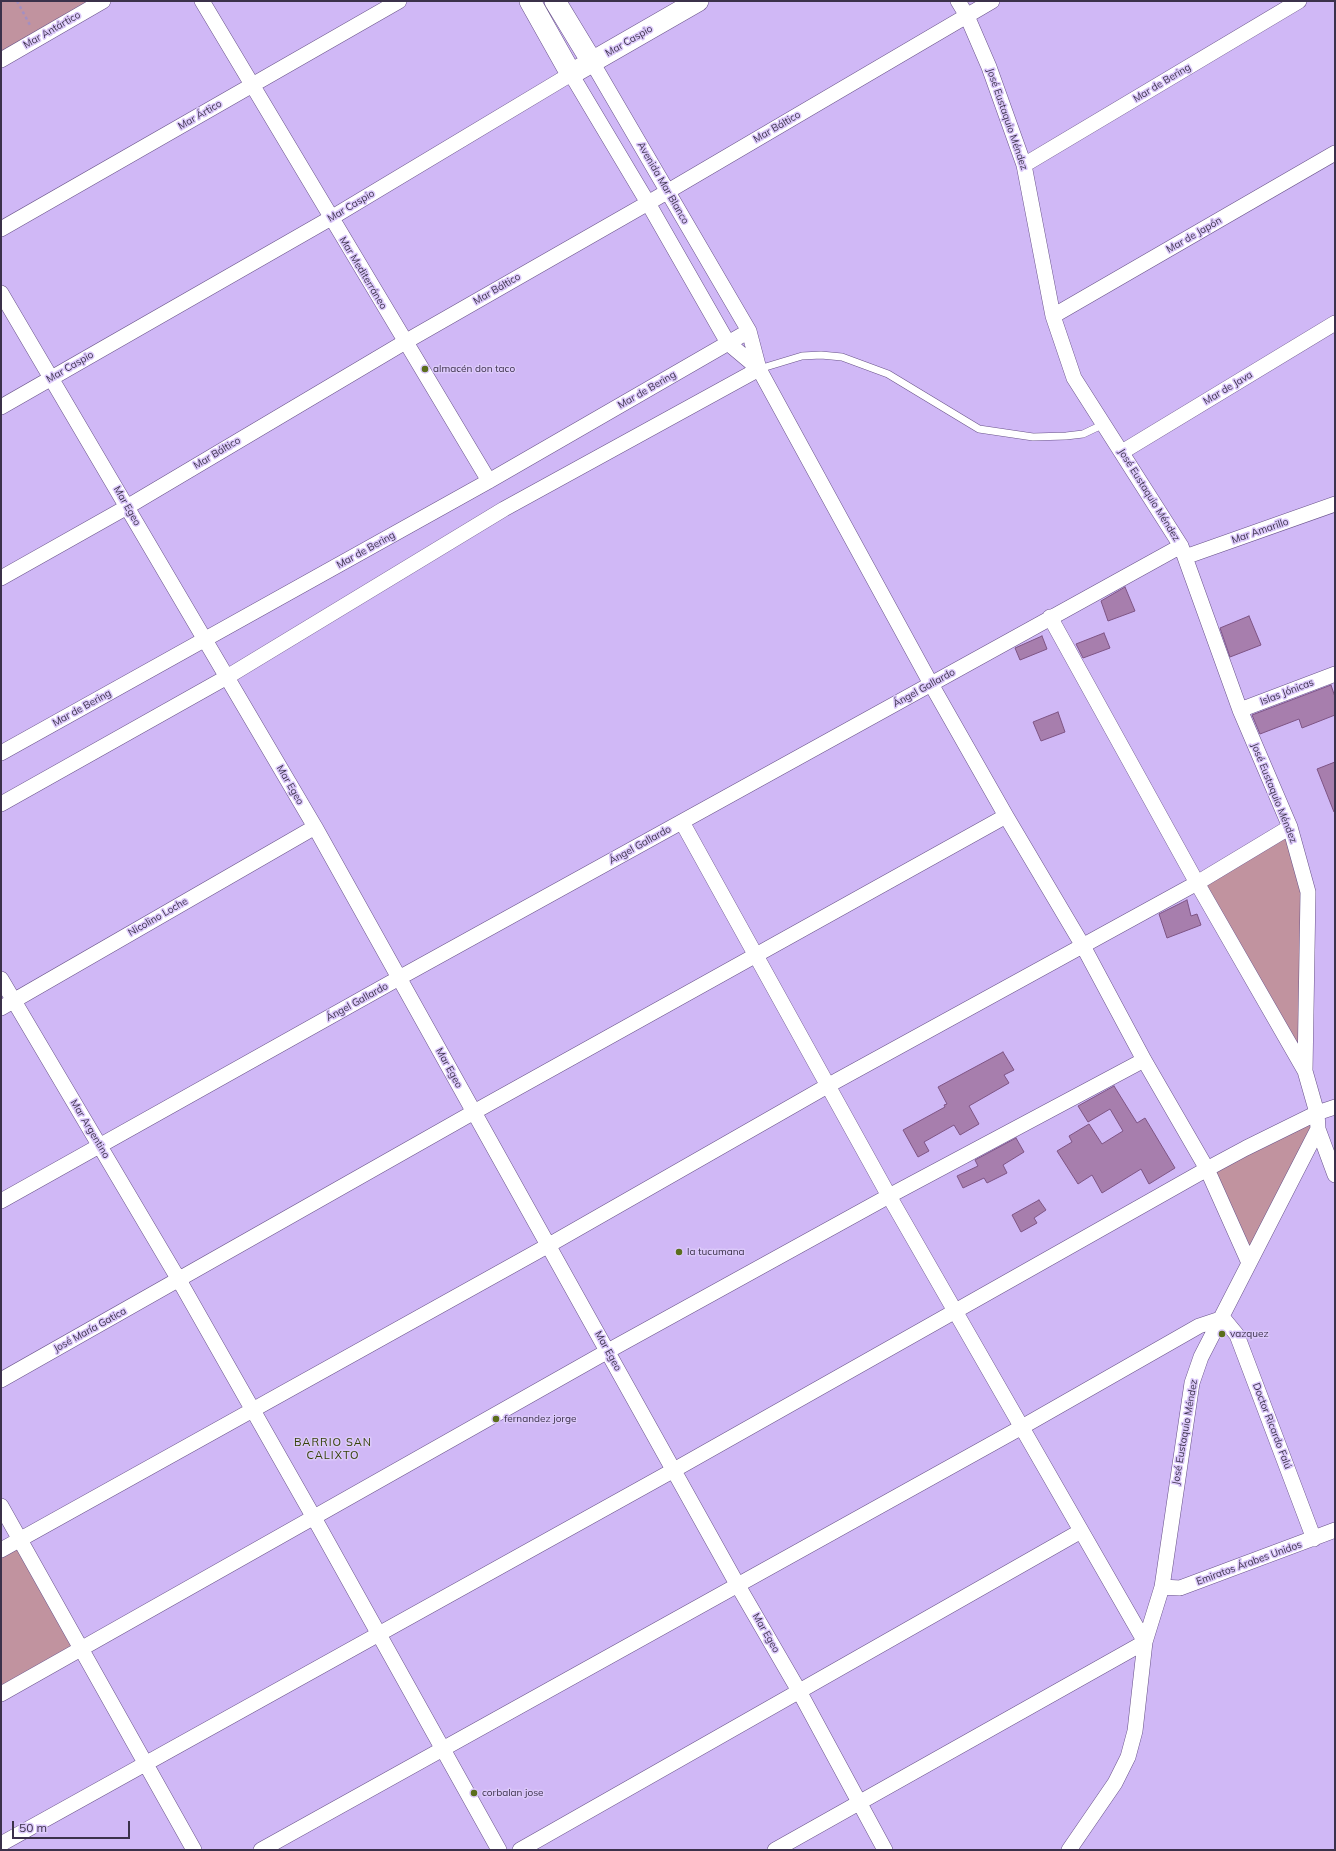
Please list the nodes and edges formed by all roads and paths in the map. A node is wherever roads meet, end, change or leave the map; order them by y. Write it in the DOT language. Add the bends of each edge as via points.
graph roads {
  1 [pos="17,1"];
  2 [pos="103,1"];
  3 [pos="202,1"];
  4 [pos="399,1"];
  5 [pos="530,1"];
  6 [pos="555,1"];
  7 [pos="698,1"];
  8 [pos="958,1"];
  9 [pos="992,1"];
  10 [pos="1299,1"];
  11 [pos="967,16"];
  12 [pos="37,39"];
  13 [pos="1,60"];
  14 [pos="592,62"];
  15 [pos="571,74"];
  16 [pos="252,85"];
  17 [pos="1335,153"];
  18 [pos="1024,165"];
  19 [pos="669,191"];
  20 [pos="648,203"];
  21 [pos="331,218"];
  22 [pos="1,229"];
  23 [pos="1,293"];
  24 [pos="1053,316"];
  25 [pos="1335,323"];
  26 [pos="749,331"];
  27 [pos="405,342"];
  28 [pos="728,343"];
  29 [pos="759,370"];
  30 [pos="52,377"];
  31 [pos="1,407"];
  32 [pos="1104,424"];
  33 [pos="1122,452"];
  34 [pos="489,481"];
  35 [pos="1335,504"];
  36 [pos="127,507"];
  37 [pos="1183,552"];
  38 [pos="1,578"];
  39 [pos="1050,617"];
  40 [pos="206,640"];
  41 [pos="1335,674"];
  42 [pos="227,677"];
  43 [pos="931,684"];
  44 [pos="1240,710"];
  45 [pos="1,753"];
  46 [pos="1,804"];
  47 [pos="1006,816"];
  48 [pos="682,822"];
  49 [pos="315,827"];
  50 [pos="1290,827"];
  51 [pos="1196,883"];
  52 [pos="1083,946"];
  53 [pos="757,956"];
  54 [pos="399,978"];
  55 [pos="1,979"];
  56 [pos="7,1004"];
  57 [pos="1144,1060"];
  58 [pos="1305,1071"];
  59 [pos="829,1086"];
  60 [pos="1335,1107"];
  61 [pos="474,1112"];
  62 [pos="1318,1113"];
  63 [pos="1318,1129"];
  64 [pos="100,1146"];
  65 [pos="1207,1169"];
  66 [pos="1335,1175"];
  67 [pos="889,1196"];
  68 [pos="1,1201"];
  69 [pos="549,1245"];
  70 [pos="1250,1263"];
  71 [pos="179,1280"];
  72 [pos="956,1311"];
  73 [pos="1222,1318"];
  74 [pos="608,1351"];
  75 [pos="1,1380"];
  76 [pos="253,1410"];
  77 [pos="1022,1427"];
  78 [pos="674,1470"];
  79 [pos="1,1506"];
  80 [pos="313,1516"];
  81 [pos="1335,1530"];
  82 [pos="1081,1531"];
  83 [pos="1314,1539"];
  84 [pos="20,1540"];
  85 [pos="1,1550"];
  86 [pos="737,1584"];
  87 [pos="1162,1587"];
  88 [pos="379,1634"];
  89 [pos="1145,1642"];
  90 [pos="81,1649"];
  91 [pos="799,1691"];
  92 [pos="1,1694"];
  93 [pos="442,1750"];
  94 [pos="145,1764"];
  95 [pos="858,1803"];
  96 [pos="1,1844"];
  97 [pos="194,1850"];
  98 [pos="261,1850"];
  99 [pos="499,1850"];
  100 [pos="520,1850"];
  101 [pos="775,1850"];
  102 [pos="885,1850"];
  103 [pos="1069,1850"];
  1 -- 12 [label="path"];
  2 -- 12 [label="street, Mar Antártico"];
  3 -- 16 [label="street, Mar Mediterráneo"];
  4 -- 16 [label="street, Mar Ártico"];
  5 -- 15 [label="street"];
  6 -- 14 [label="street, Avenida Mar Blanco"];
  7 -- 14 [label="street, Mar Caspio"];
  8 -- 11 [label="street, José Eustaquio Méndez"];
  9 -- 11 [label="street, Mar Báltico"];
  10 -- 18 [label="street, Mar de Bering"];
  11 -- 18 [label="street, José Eustaquio Méndez"];
  11 -- 19 [label="street, Mar Báltico"];
  12 -- 13 [label="street, Mar Antártico"];
  14 -- 15 [label="street, Mar Caspio"];
  14 -- 19 [label="street, Avenida Mar Blanco"];
  15 -- 20 [label="street"];
  15 -- 21 [label="street, Mar Caspio"];
  16 -- 21 [label="street, Mar Mediterráneo"];
  16 -- 22 [label="street, Mar Ártico"];
  17 -- 24 [label="street, Mar de Japón"];
  18 -- 24 [label="street, José Eustaquio Méndez"];
  19 -- 20 [label="street, Mar Báltico"];
  19 -- 26 [label="street, Avenida Mar Blanco"];
  20 -- 27 [label="street, Mar Báltico"];
  20 -- 28 [label="street"];
  21 -- 27 [label="street, Mar Mediterráneo"];
  21 -- 30 [label="street, Mar Caspio"];
  23 -- 30 [label="street, Mar Egeo"];
  24 -- 32 [label="street, José Eustaquio Méndez" via="1074,378"];
  25 -- 33 [label="street, Mar de Java"];
  26 -- 28 [label="street, Mar de Bering"];
  26 -- 29 [label="street, Avenida Mar Blanco"];
  27 -- 34 [label="street, Mar Mediterráneo"];
  27 -- 36 [label="street, Mar Báltico"];
  28 -- 29 [label="street"];
  28 -- 34 [label="street, Mar de Bering"];
  29 -- 32 [label="lane" via="802,356 842,357 888,374 978,429 1033,437 1066,436 1083,434"];
  29 -- 42 [label="street" via="504,509"];
  29 -- 43 [label="street"];
  30 -- 31 [label="street, Mar Caspio"];
  30 -- 36 [label="street, Mar Egeo"];
  32 -- 33 [label="street, José Eustaquio Méndez"];
  33 -- 37 [label="street, José Eustaquio Méndez"];
  34 -- 40 [label="street, Mar de Bering"];
  35 -- 37 [label="street, Mar Amarillo"];
  36 -- 38 [label="street, Mar Báltico"];
  36 -- 40 [label="street, Mar Egeo"];
  37 -- 39 [label="street, Ángel Gallardo"];
  37 -- 44 [label="street, José Eustaquio Méndez"];
  39 -- 43 [label="street, Ángel Gallardo"];
  39 -- 51 [label="street"];
  40 -- 42 [label="street, Mar Egeo"];
  40 -- 45 [label="street, Mar de Bering"];
  41 -- 44 [label="street, Islas Jónicas"];
  42 -- 46 [label="street"];
  42 -- 49 [label="street, Mar Egeo"];
  43 -- 47 [label="street"];
  43 -- 48 [label="street, Ángel Gallardo"];
  44 -- 50 [label="street, José Eustaquio Méndez"];
  47 -- 52 [label="street"];
  47 -- 53 [label="street, José María Gatica"];
  48 -- 53 [label="street"];
  48 -- 54 [label="street, Ángel Gallardo"];
  49 -- 54 [label="street, Mar Egeo"];
  49 -- 56 [label="street, Nicolino Loche"];
  50 -- 51 [label="street"];
  50 -- 58 [label="street, José Eustaquio Méndez" via="1308,892"];
  51 -- 52 [label="street"];
  51 -- 58 [label="street"];
  52 -- 57 [label="street"];
  52 -- 59 [label="street"];
  53 -- 59 [label="street"];
  53 -- 61 [label="street, José María Gatica"];
  54 -- 61 [label="street, Mar Egeo"];
  54 -- 64 [label="street, Ángel Gallardo"];
  55 -- 56 [label="street, Mar Argentino"];
  56 -- 64 [label="street, Mar Argentino"];
  57 -- 65 [label="street"];
  57 -- 67 [label="street"];
  58 -- 62 [label="street"];
  59 -- 67 [label="street"];
  59 -- 69 [label="street"];
  60 -- 62 [label="street"];
  61 -- 69 [label="street, Mar Egeo"];
  61 -- 71 [label="street, José María Gatica"];
  62 -- 63 [label="street"];
  62 -- 65 [label="street"];
  63 -- 66 [label="street"];
  63 -- 70 [label="street, José Eustaquio Méndez"];
  64 -- 68 [label="street, Ángel Gallardo"];
  64 -- 71 [label="street, Mar Argentino"];
  65 -- 70 [label="street"];
  65 -- 72 [label="street"];
  67 -- 72 [label="street"];
  67 -- 74 [label="street"];
  69 -- 74 [label="street, Mar Egeo"];
  69 -- 76 [label="street"];
  70 -- 73 [label="street, José Eustaquio Méndez"];
  71 -- 75 [label="street, José María Gatica"];
  71 -- 76 [label="street, Mar Argentino"];
  72 -- 77 [label="street"];
  72 -- 78 [label="street"];
  73 -- 77 [label="street" via="1199,1326"];
  73 -- 83 [label="street, Doctor Ricardo Falú" via="1237,1335"];
  73 -- 87 [label="street, José Eustaquio Méndez" via="1201,1357 1192,1383"];
  74 -- 78 [label="street, Mar Egeo"];
  74 -- 80 [label="street"];
  76 -- 80 [label="street, Mar Argentino"];
  76 -- 84 [label="street"];
  77 -- 82 [label="street"];
  77 -- 86 [label="street"];
  78 -- 86 [label="street, Mar Egeo"];
  78 -- 88 [label="street"];
  79 -- 84 [label="street"];
  80 -- 88 [label="street, Mar Argentino"];
  80 -- 90 [label="street"];
  81 -- 83 [label="street, Emiratos Árabes Unidos"];
  82 -- 89 [label="street"];
  82 -- 91 [label="street"];
  83 -- 87 [label="street, Emiratos Árabes Unidos" via="1180,1588"];
  84 -- 85 [label="street"];
  84 -- 90 [label="street"];
  86 -- 91 [label="street, Mar Egeo"];
  86 -- 93 [label="street"];
  87 -- 89 [label="street, José Eustaquio Méndez"];
  88 -- 93 [label="street, Mar Argentino"];
  88 -- 94 [label="street"];
  89 -- 95 [label="street"];
  89 -- 103 [label="street, José Eustaquio Méndez" via="1138,1712 1128,1757 1115,1783"];
  90 -- 92 [label="street"];
  90 -- 94 [label="street"];
  91 -- 95 [label="street, Mar Egeo"];
  91 -- 100 [label="street"];
  93 -- 98 [label="street"];
  93 -- 99 [label="street, Mar Argentino"];
  94 -- 96 [label="street"];
  94 -- 97 [label="street"];
  95 -- 101 [label="street"];
  95 -- 102 [label="street, Mar Egeo"];
}
